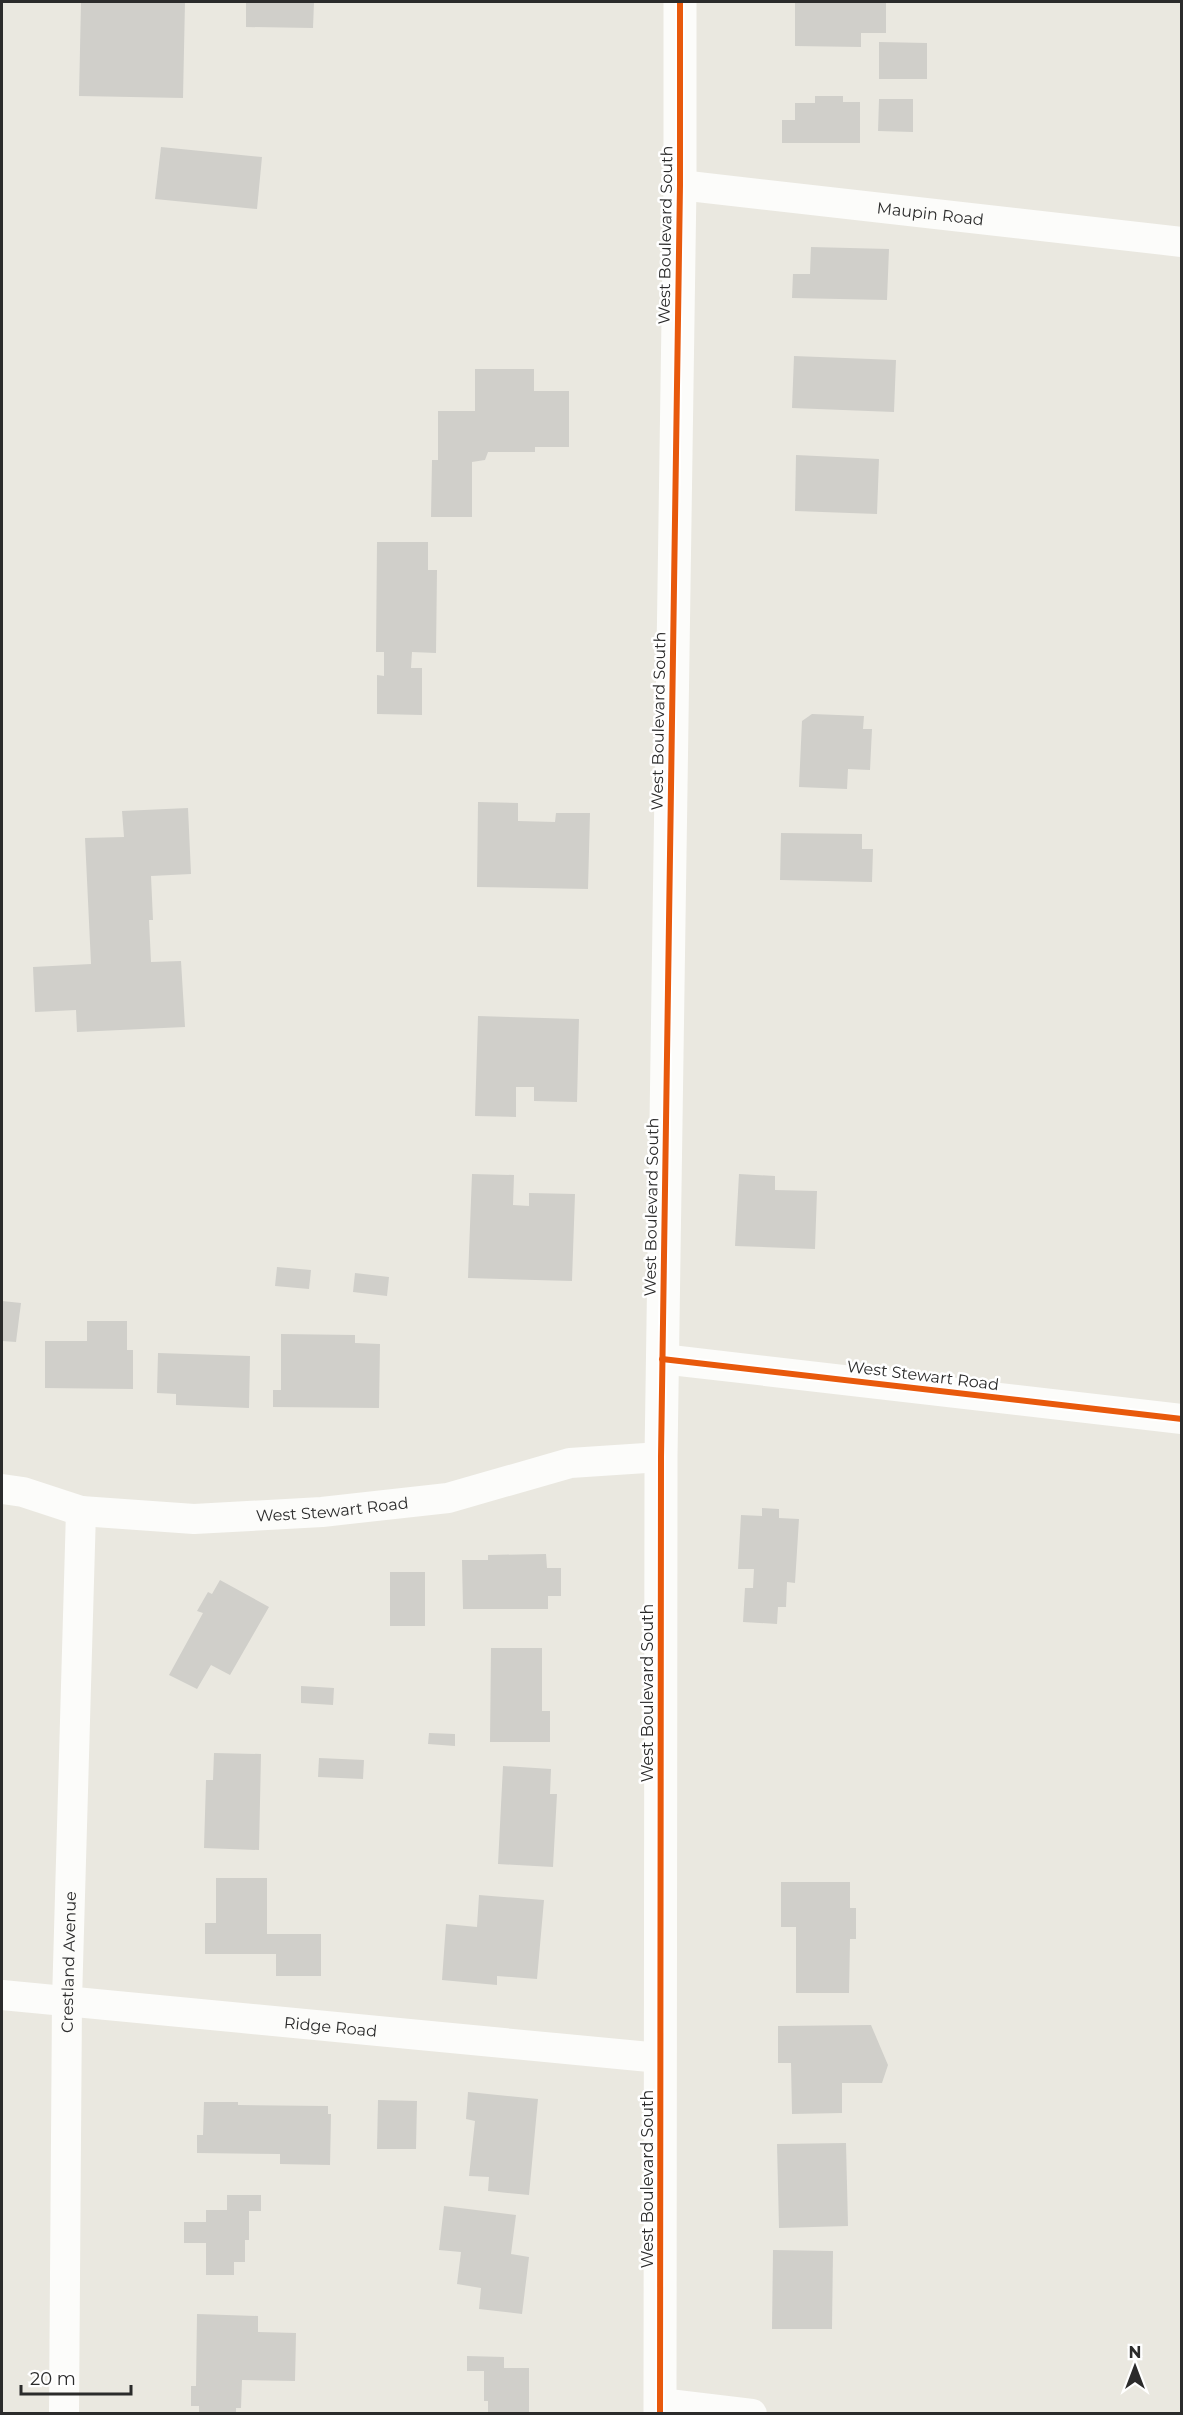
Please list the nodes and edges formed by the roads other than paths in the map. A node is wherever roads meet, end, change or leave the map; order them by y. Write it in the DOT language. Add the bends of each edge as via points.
graph roads {
  1 [pos="680,2"];
  2 [pos="680,185"];
  3 [pos="1182,242"];
  4 [pos="662,1359"];
  5 [pos="1182,1419"];
  6 [pos="661,1457"];
  7 [pos="2,1489"];
  8 [pos="81,1511"];
  9 [pos="2,1995"];
  10 [pos="67,2001"];
  11 [pos="660,2058"];
  12 [pos="660,2408"];
  13 [pos="64,2414"];
  14 [pos="752,2414"];
  1 -- 2 [label="main road, West Boulevard South"];
  2 -- 3 [label="street, Maupin Road"];
  2 -- 4 [label="main road, West Boulevard South"];
  4 -- 5 [label="street, West Stewart Road"];
  4 -- 6 [label="main road, West Boulevard South"];
  6 -- 8 [label="street, West Stewart Road" via="570,1463 448,1498 322,1512 194,1519"];
  6 -- 11 [label="main road, West Boulevard South"];
  7 -- 8 [label="street, West Stewart Road"];
  8 -- 10 [label="street, Crestland Avenue"];
  9 -- 10 [label="street, Ridge Road"];
  10 -- 11 [label="street, Ridge Road"];
  10 -- 13 [label="street, Crestland Avenue"];
  11 -- 12 [label="main road, West Boulevard South"];
  12 -- 14 [label="street"];
}
